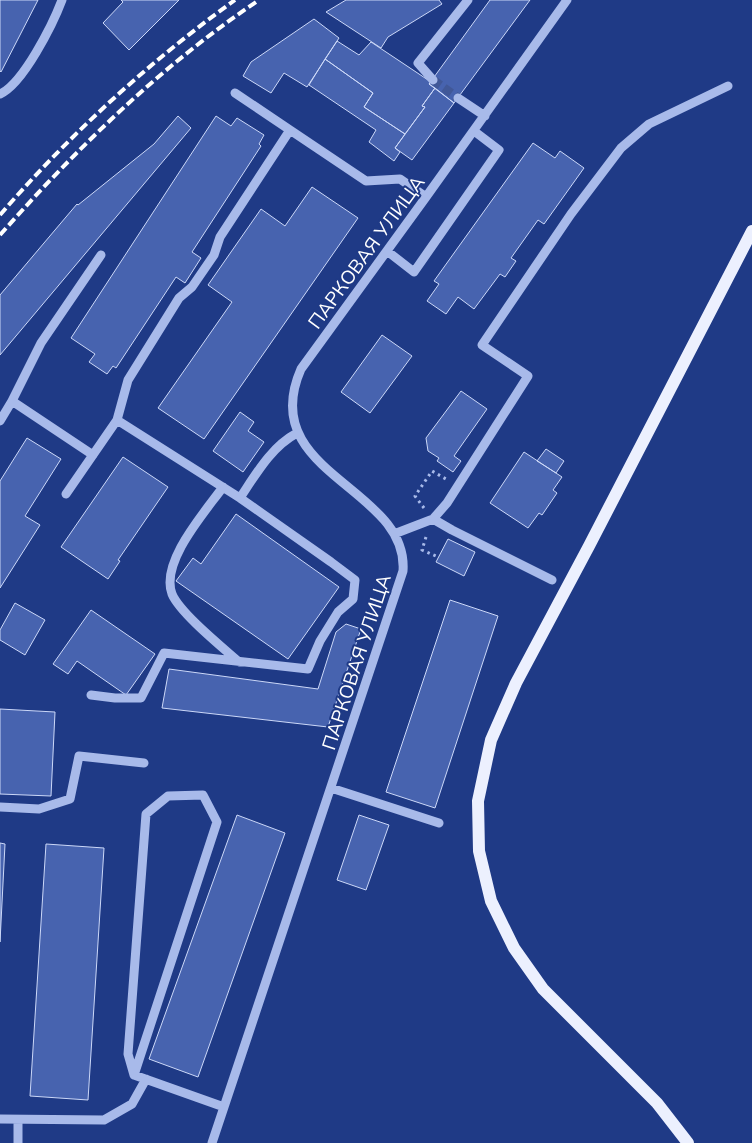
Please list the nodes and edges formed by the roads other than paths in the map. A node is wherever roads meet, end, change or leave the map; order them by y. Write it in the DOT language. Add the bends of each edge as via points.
graph roads {
  1 [pos="62,0"];
  2 [pos="468,0"];
  3 [pos="567,0"];
  4 [pos="433,80"];
  5 [pos="728,86"];
  6 [pos="235,93"];
  7 [pos="0,94"];
  8 [pos="458,98"];
  9 [pos="484,116"];
  10 [pos="290,130"];
  11 [pos="474,131"];
  12 [pos="426,197"];
  13 [pos="752,231"];
  14 [pos="387,251"];
  15 [pos="101,255"];
  16 [pos="12,401"];
  17 [pos="117,420"];
  18 [pos="0,421"];
  19 [pos="297,434"];
  20 [pos="93,454"];
  21 [pos="223,487"];
  22 [pos="66,494"];
  23 [pos="240,498"];
  24 [pos="433,519"];
  25 [pos="394,534"];
  26 [pos="552,580"];
  27 [pos="239,662"];
  28 [pos="92,696"];
  29 [pos="144,763"];
  30 [pos="331,788"];
  31 [pos="0,807"];
  32 [pos="439,823"];
  33 [pos="134,1075"];
  34 [pos="146,1080"];
  35 [pos="224,1107"];
  36 [pos="0,1119"];
  37 [pos="18,1120"];
  38 [pos="18,1143"];
  39 [pos="212,1143"];
  40 [pos="688,1143"];
  1 -- 7 [label="street" via="23,72 12,86"];
  2 -- 4 [label="street" via="418,63"];
  3 -- 9 [label="street, ПАРКОВАЯ УЛИЦА"];
  5 -- 24 [label="street" via="649,124 621,148 571,214 482,345 528,376 447,503"];
  6 -- 10 [label="street"];
  8 -- 9 [label="street"];
  9 -- 11 [label="street, ПАРКОВАЯ УЛИЦА"];
  10 -- 12 [label="street" via="366,182 400,179"];
  10 -- 17 [label="street" via="220,237 214,255 192,287 179,298 128,380"];
  11 -- 12 [label="street, ПАРКОВАЯ УЛИЦА"];
  11 -- 14 [label="street" via="499,150 414,272"];
  12 -- 14 [label="street, ПАРКОВАЯ УЛИЦА"];
  13 -- 40 [label="main road" via="516,682 491,740 478,801 479,850 491,901 514,948 542,989 657,1103"];
  14 -- 19 [label="street, ПАРКОВАЯ УЛИЦА" via="301,369 292,396"];
  15 -- 16 [label="street" via="41,343"];
  16 -- 18 [label="street"];
  16 -- 20 [label="street"];
  17 -- 20 [label="street"];
  17 -- 21 [label="street"];
  19 -- 23 [label="street" via="274,451"];
  19 -- 25 [label="street, ПАРКОВАЯ УЛИЦА" via="315,458 375,512"];
  20 -- 22 [label="street"];
  21 -- 23 [label="street"];
  21 -- 27 [label="street" via="178,551 170,574 172,593 183,610"];
  23 -- 27 [label="street" via="355,580 352,599 338,612 308,669"];
  24 -- 25 [label="street"];
  24 -- 26 [label="street"];
  25 -- 30 [label="street, ПАРКОВАЯ УЛИЦА" via="404,559 403,571"];
  27 -- 28 [label="street" via="164,653 141,698"];
  29 -- 31 [label="street" via="79,756 70,799 38,809"];
  30 -- 32 [label="street"];
  30 -- 35 [label="street, ПАРКОВАЯ УЛИЦА"];
  33 -- 33 [label="street" via="217,822 203,795 168,796 146,814 128,1054"];
  33 -- 34 [label="street"];
  34 -- 35 [label="street"];
  34 -- 37 [label="street" via="132,1104 104,1120"];
  35 -- 39 [label="street, ПАРКОВАЯ УЛИЦА"];
  36 -- 37 [label="street"];
  37 -- 38 [label="street"];
}
